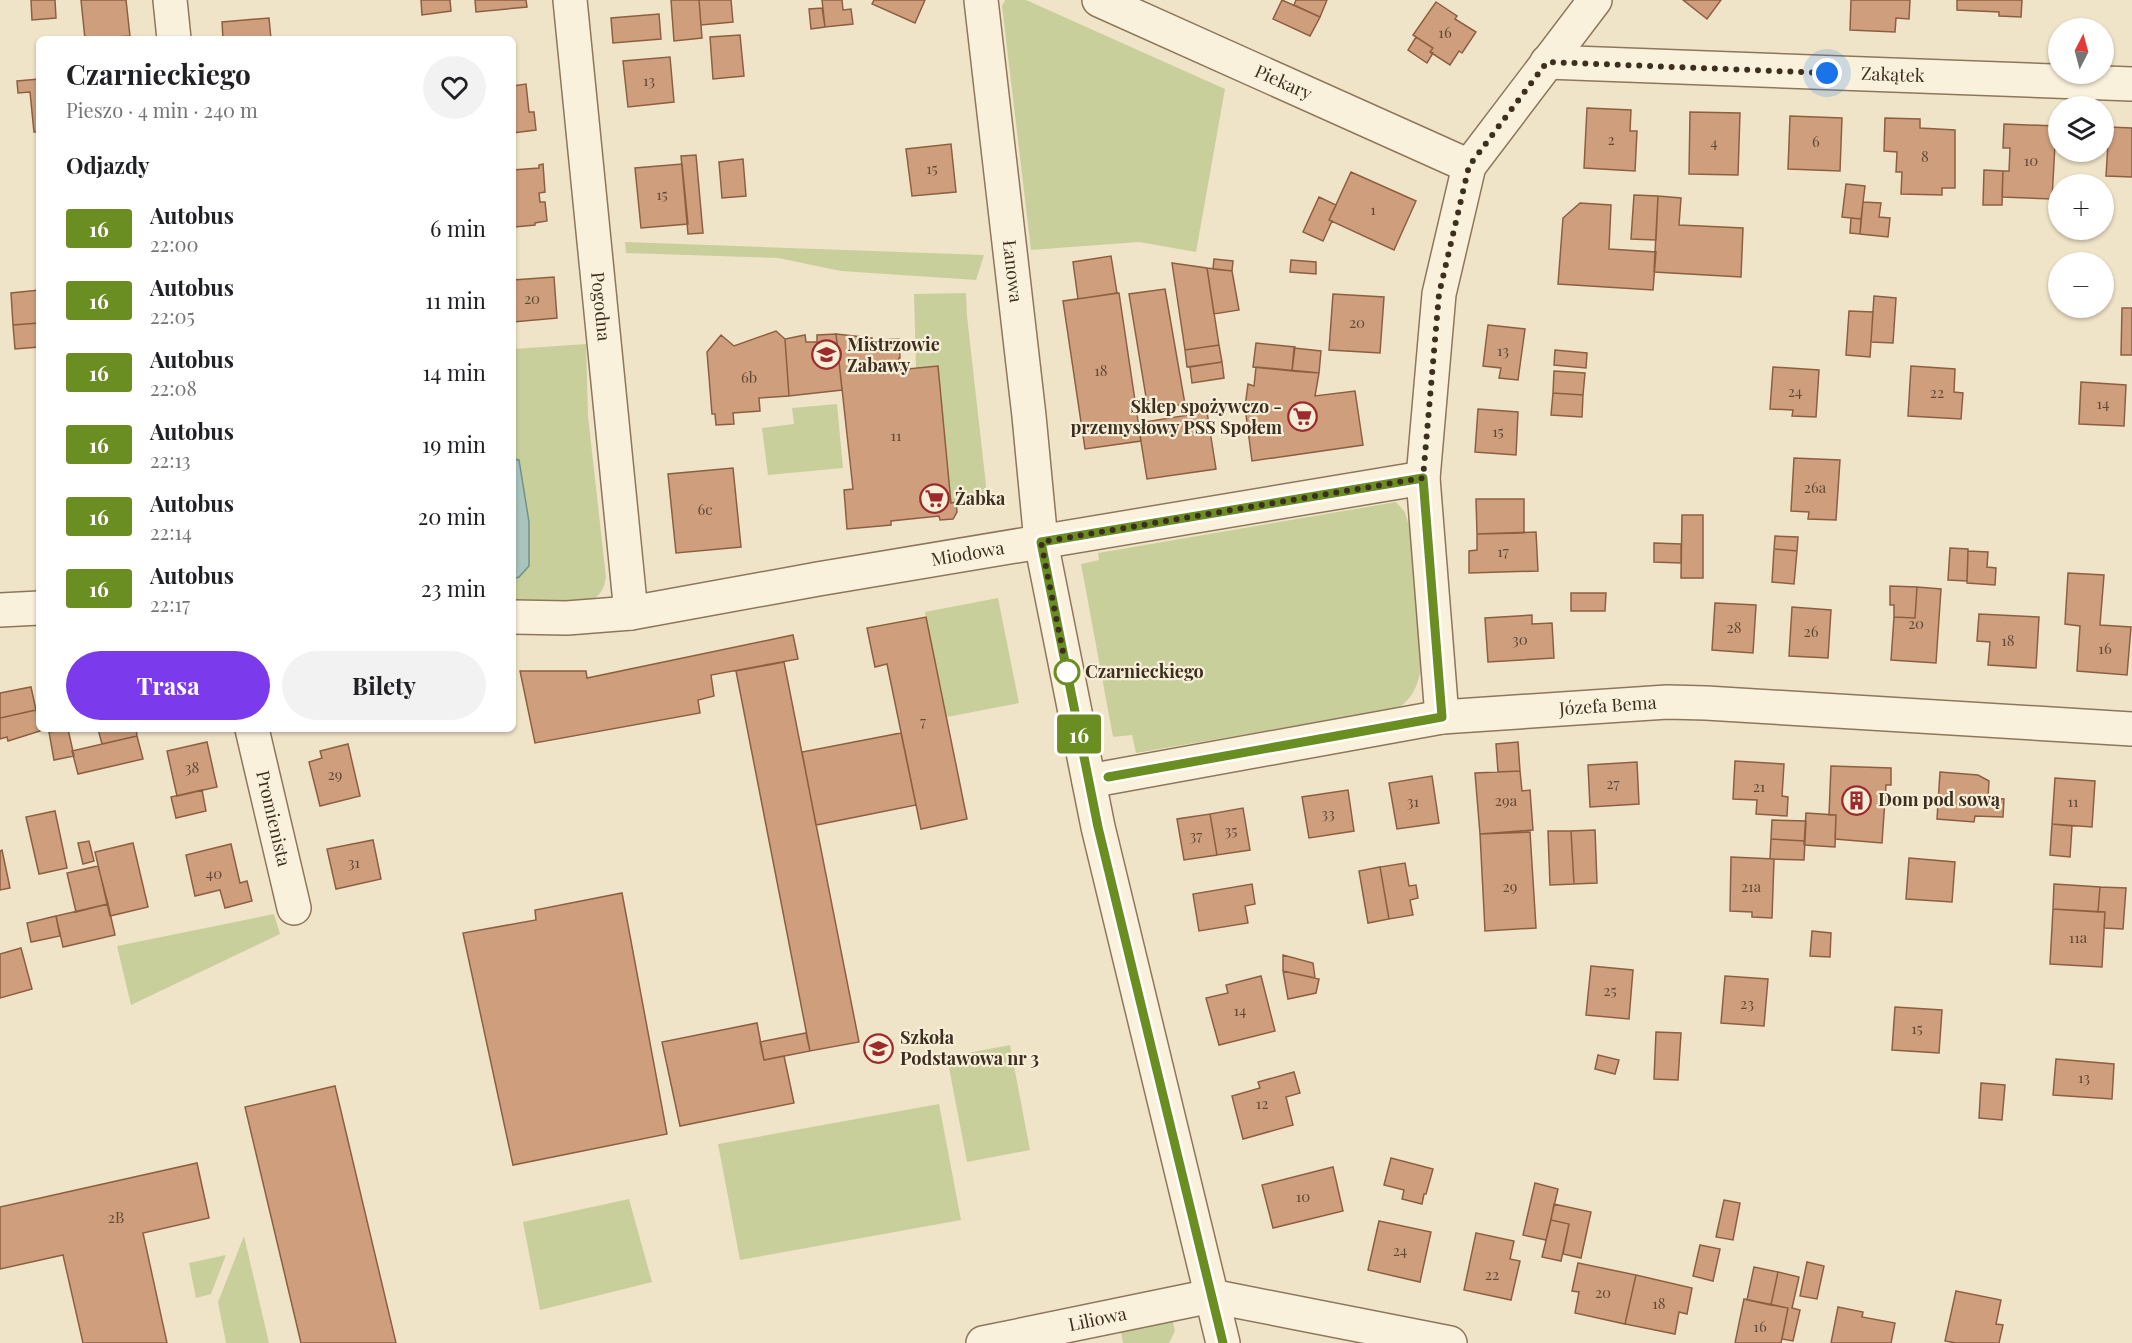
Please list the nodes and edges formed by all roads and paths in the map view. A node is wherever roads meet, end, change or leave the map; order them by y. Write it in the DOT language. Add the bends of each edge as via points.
graph roads {
  1 [pos="170,0"];
  2 [pos="570,0"];
  3 [pos="981,0"];
  4 [pos="1099,0"];
  5 [pos="1595,0"];
  6 [pos="174,36"];
  7 [pos="1547,62"];
  8 [pos="2132,84"];
  9 [pos="1469,166"];
  10 [pos="1423,478"];
  11 [pos="1041,542"];
  12 [pos="36,608"];
  13 [pos="0,610"];
  14 [pos="631,613"];
  15 [pos="516,617"];
  16 [pos="1442,717"];
  17 [pos="2132,729"];
  18 [pos="253,732"];
  19 [pos="1089,781"];
  20 [pos="294,908"];
  21 [pos="1211,1296"];
  22 [pos="983,1343"];
  23 [pos="1223,1343"];
  24 [pos="1450,1343"];
  1 -- 6 [label="street"];
  2 -- 14 [label="street, Pogodna"];
  3 -- 11 [label="street, Łanowa"];
  4 -- 9 [label="street, Piekary"];
  5 -- 7 [label="street"];
  7 -- 8 [label="street, Zakątek"];
  7 -- 9 [label="street"];
  9 -- 10 [label="street" via="1439,294"];
  10 -- 11 [label="street, Miodowa"];
  10 -- 16 [label="street"];
  11 -- 14 [label="street, Miodowa"];
  11 -- 19 [label="street, Łanowa"];
  12 -- 13 [label="street"];
  14 -- 15 [label="street, Miodowa"];
  16 -- 17 [label="street, Józefa Bema" via="1667,702"];
  16 -- 19 [label="street, Józefa Bema"];
  18 -- 20 [label="street, Promienista"];
  19 -- 21 [label="street, Łanowa"];
  21 -- 22 [label="street, Liliowa"];
  21 -- 23 [label="street, Łanowa"];
  21 -- 24 [label="street"];
}
